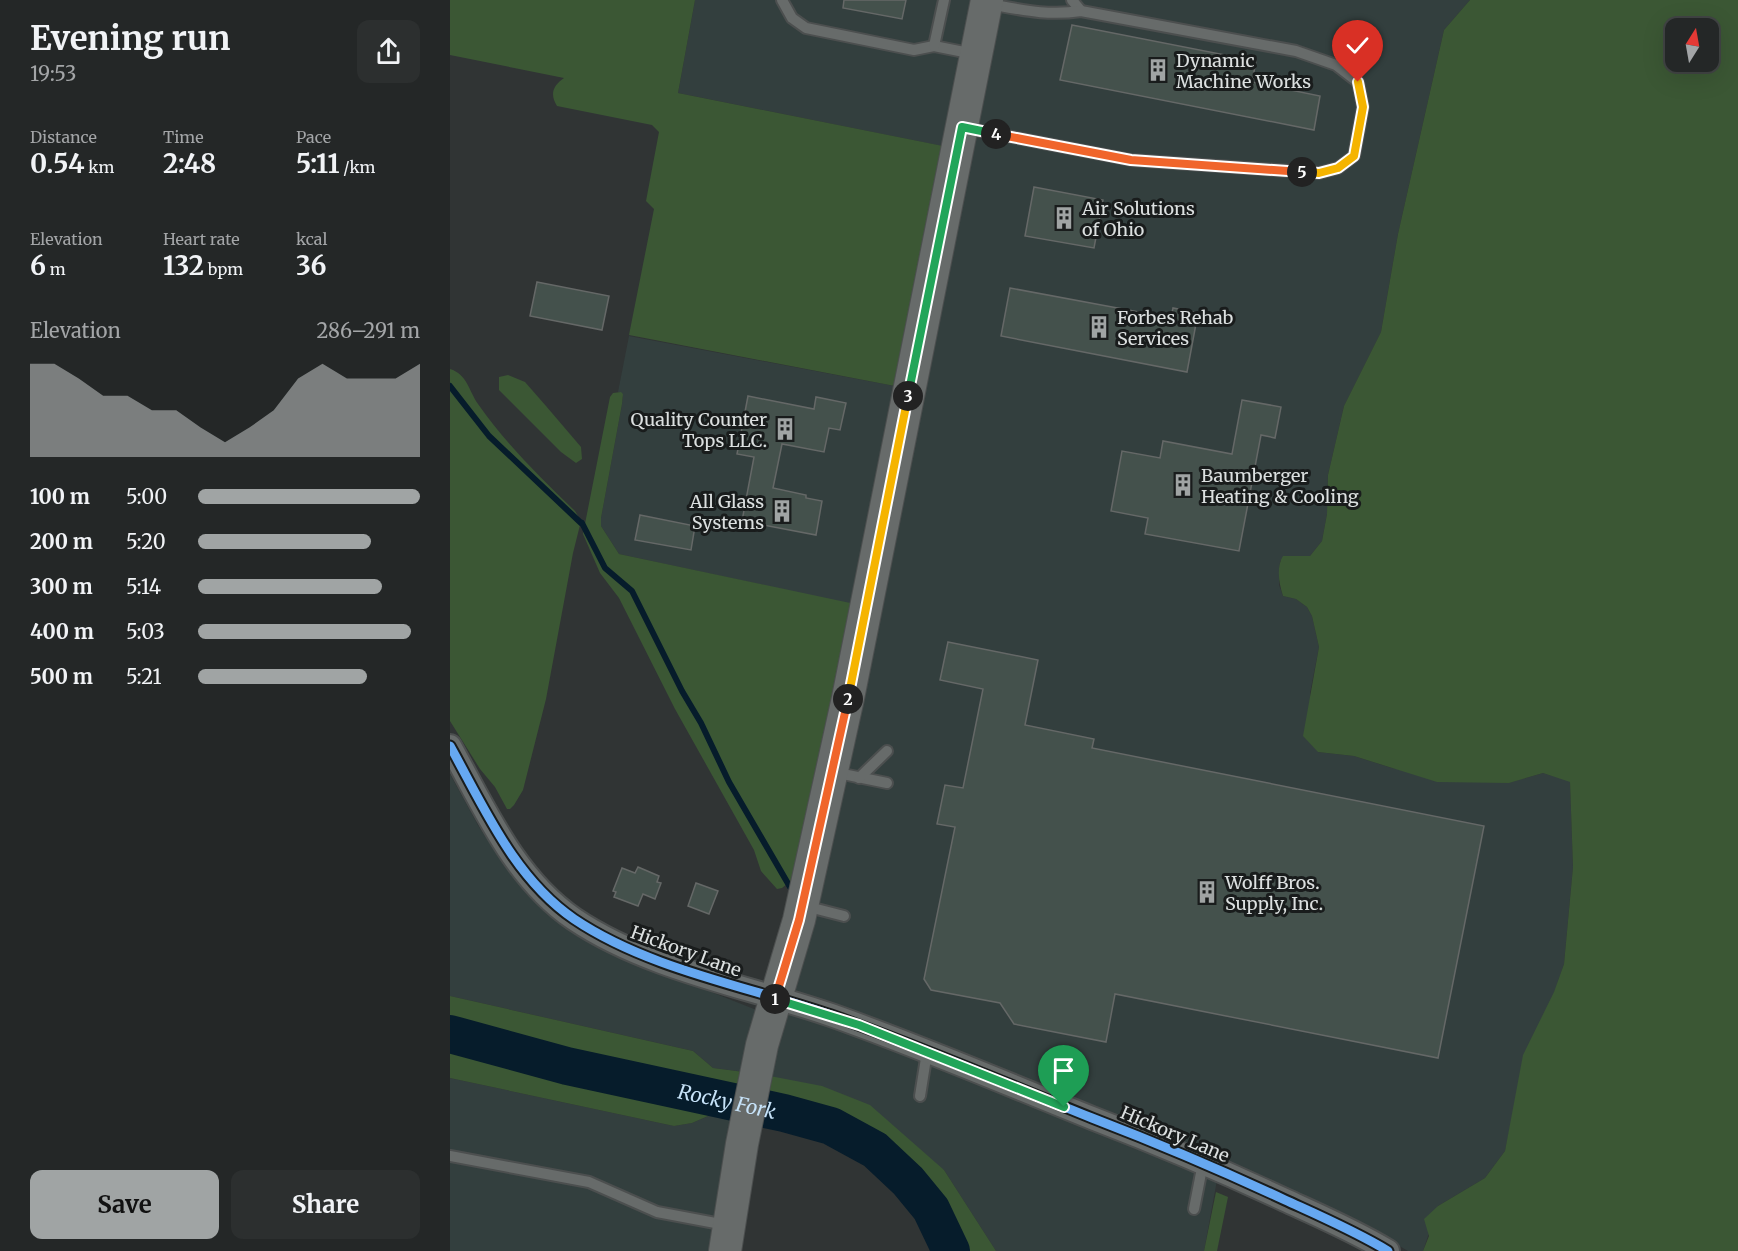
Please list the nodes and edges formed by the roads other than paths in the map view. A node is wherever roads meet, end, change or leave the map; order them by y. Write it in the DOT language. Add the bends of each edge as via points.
graph roads {
  1 [pos="782,0"];
  2 [pos="944,0"];
  3 [pos="1072,0"];
  4 [pos="986,2"];
  5 [pos="1081,11"];
  6 [pos="934,46"];
  7 [pos="976,55"];
  8 [pos="962,127"];
  9 [pos="450,746"];
  10 [pos="887,751"];
  11 [pos="846,775"];
  12 [pos="887,783"];
  13 [pos="802,905"];
  14 [pos="844,915"];
  15 [pos="775,999"];
  16 [pos="927,1052"];
  17 [pos="920,1096"];
  18 [pos="450,1156"];
  19 [pos="1203,1163"];
  20 [pos="1194,1209"];
  21 [pos="727,1239"];
  22 [pos="1388,1251"];
  1 -- 6 [label="lane" via="792,18 806,28 914,50"];
  2 -- 6 [label="lane"];
  3 -- 5 [label="lane"];
  4 -- 5 [label="lane" via="1043,14"];
  4 -- 7 [label="main road"];
  5 -- 8 [label="lane" via="1296,51 1336,65 1358,82 1363,107 1354,156 1338,168 1319,173 1131,160"];
  6 -- 7 [label="lane"];
  7 -- 8 [label="main road"];
  8 -- 11 [label="main road"];
  9 -- 15 [label="street, Hickory Lane" via="519,866 573,919 649,957"];
  10 -- 11 [label="lane"];
  11 -- 12 [label="lane"];
  11 -- 13 [label="main road"];
  13 -- 14 [label="lane"];
  13 -- 15 [label="main road"];
  15 -- 16 [label="street, Hickory Lane"];
  15 -- 21 [label="main road" via="742,1144"];
  16 -- 17 [label="lane"];
  16 -- 19 [label="street, Hickory Lane"];
  18 -- 21 [label="lane" via="589,1182"];
  19 -- 20 [label="lane"];
  19 -- 22 [label="street, Hickory Lane"];
}
